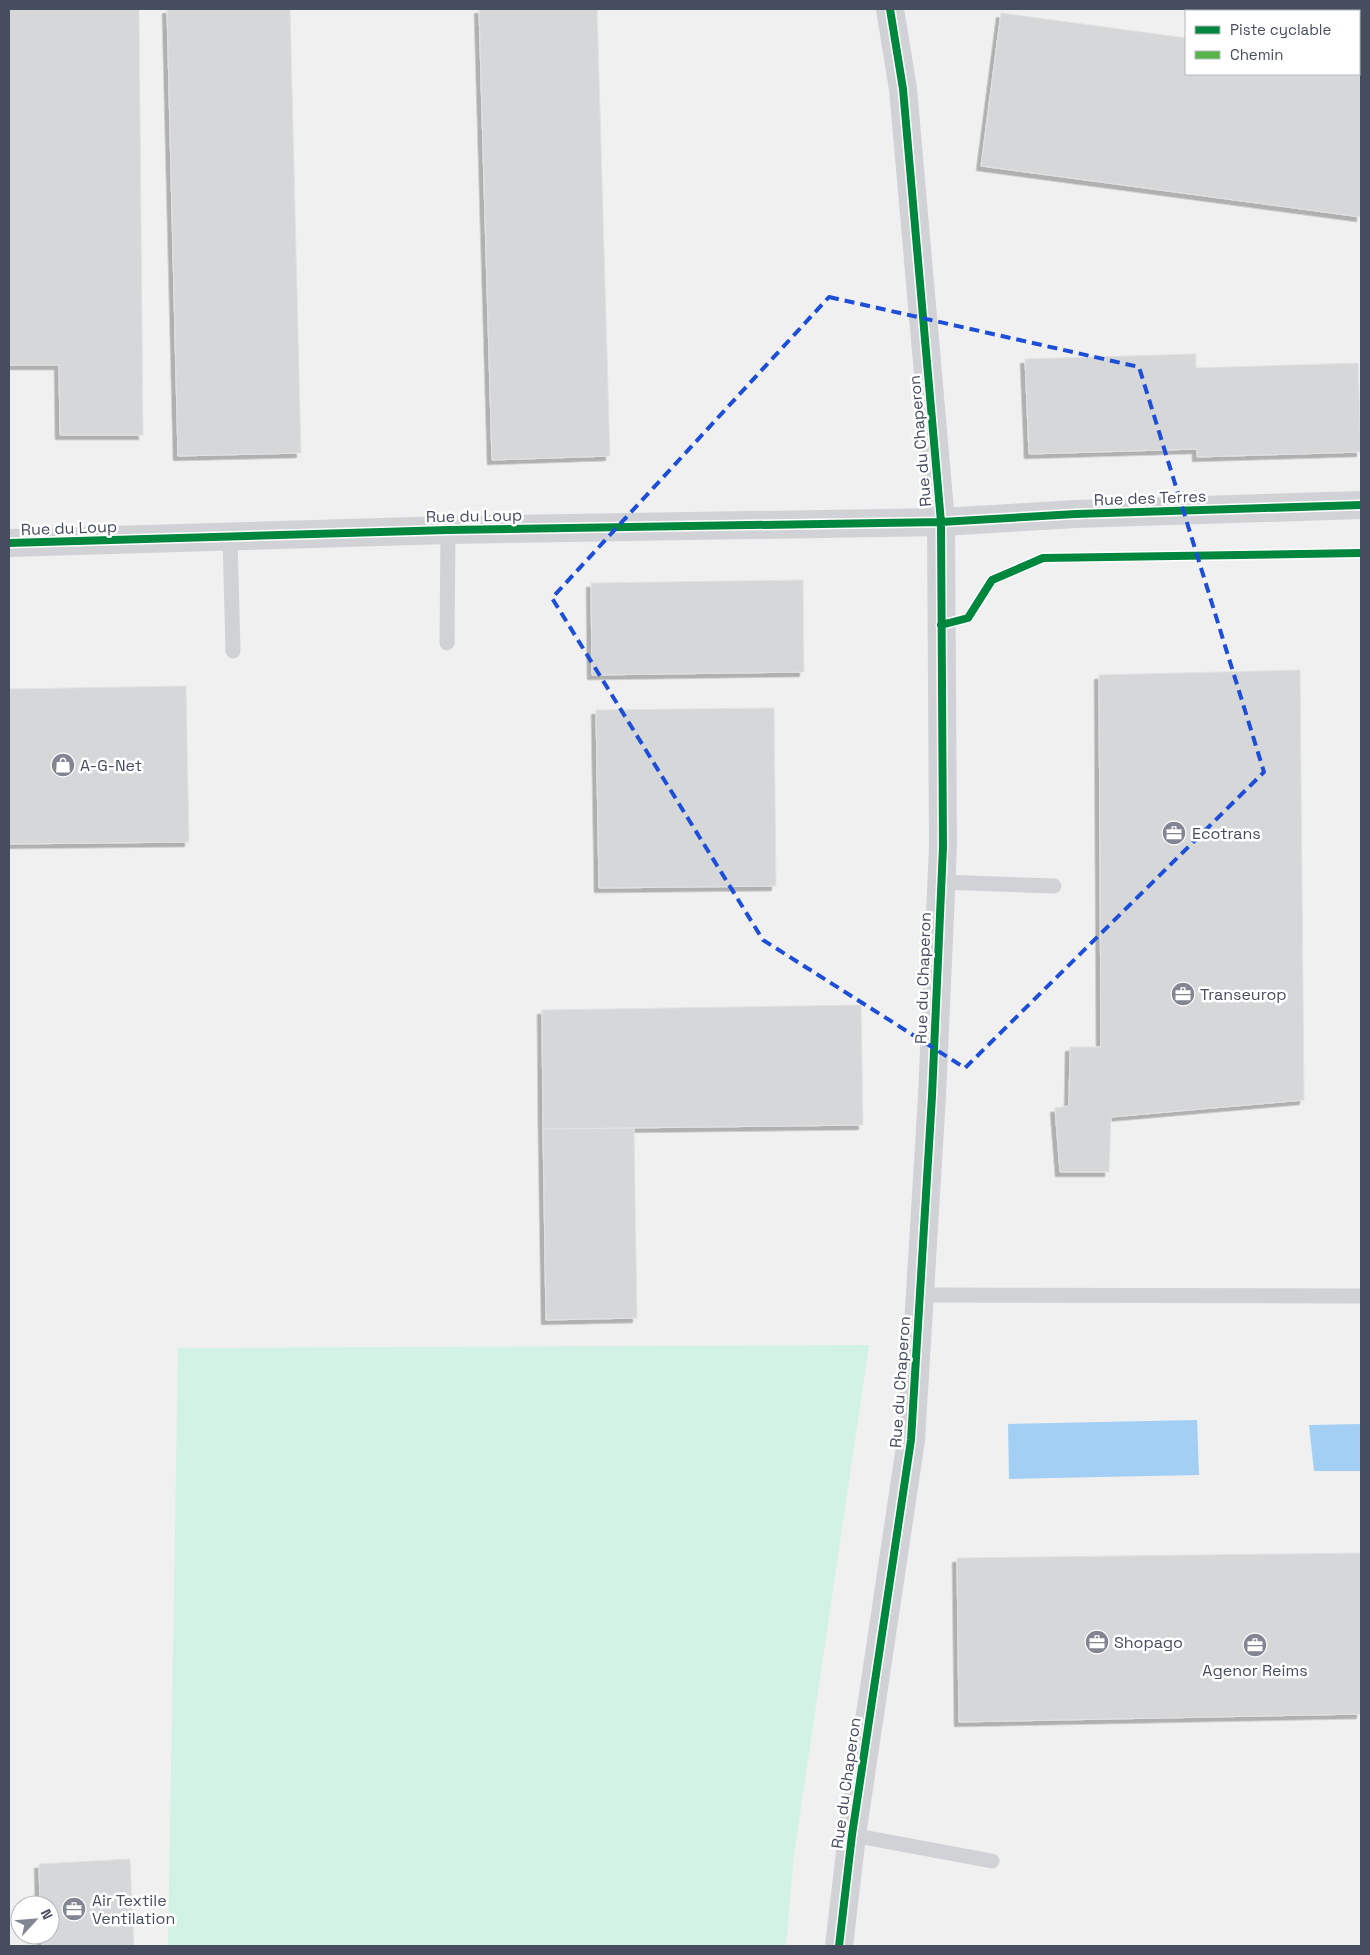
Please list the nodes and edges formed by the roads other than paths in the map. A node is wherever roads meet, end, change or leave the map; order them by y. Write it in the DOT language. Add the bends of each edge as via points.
graph roads {
  1 [pos="890,9"];
  2 [pos="1361,505"];
  3 [pos="941,522"];
  4 [pos="448,530"];
  5 [pos="230,536"];
  6 [pos="9,543"];
  7 [pos="447,643"];
  8 [pos="233,651"];
  9 [pos="941,882"];
  10 [pos="1054,886"];
  11 [pos="919,1295"];
  12 [pos="1361,1296"];
  13 [pos="852,1835"];
  14 [pos="992,1861"];
  15 [pos="839,1946"];
  1 -- 3 [label="street, Rue du Chaperon" via="904,99"];
  2 -- 3 [label="street, Rue des Terres" via="1076,514"];
  3 -- 4 [label="street, Rue du Loup"];
  3 -- 9 [label="street, Rue du Chaperon"];
  4 -- 5 [label="street, Rue du Loup"];
  4 -- 7 [label="lane"];
  5 -- 6 [label="street, Rue du Loup"];
  5 -- 8 [label="lane"];
  9 -- 10 [label="lane"];
  9 -- 11 [label="street, Rue du Chaperon"];
  11 -- 12 [label="lane, Rue du Chaperon"];
  11 -- 13 [label="street, Rue du Chaperon" via="910,1440"];
  13 -- 14 [label="lane, Rue du Chaperon"];
  13 -- 15 [label="street, Rue du Chaperon"];
}
